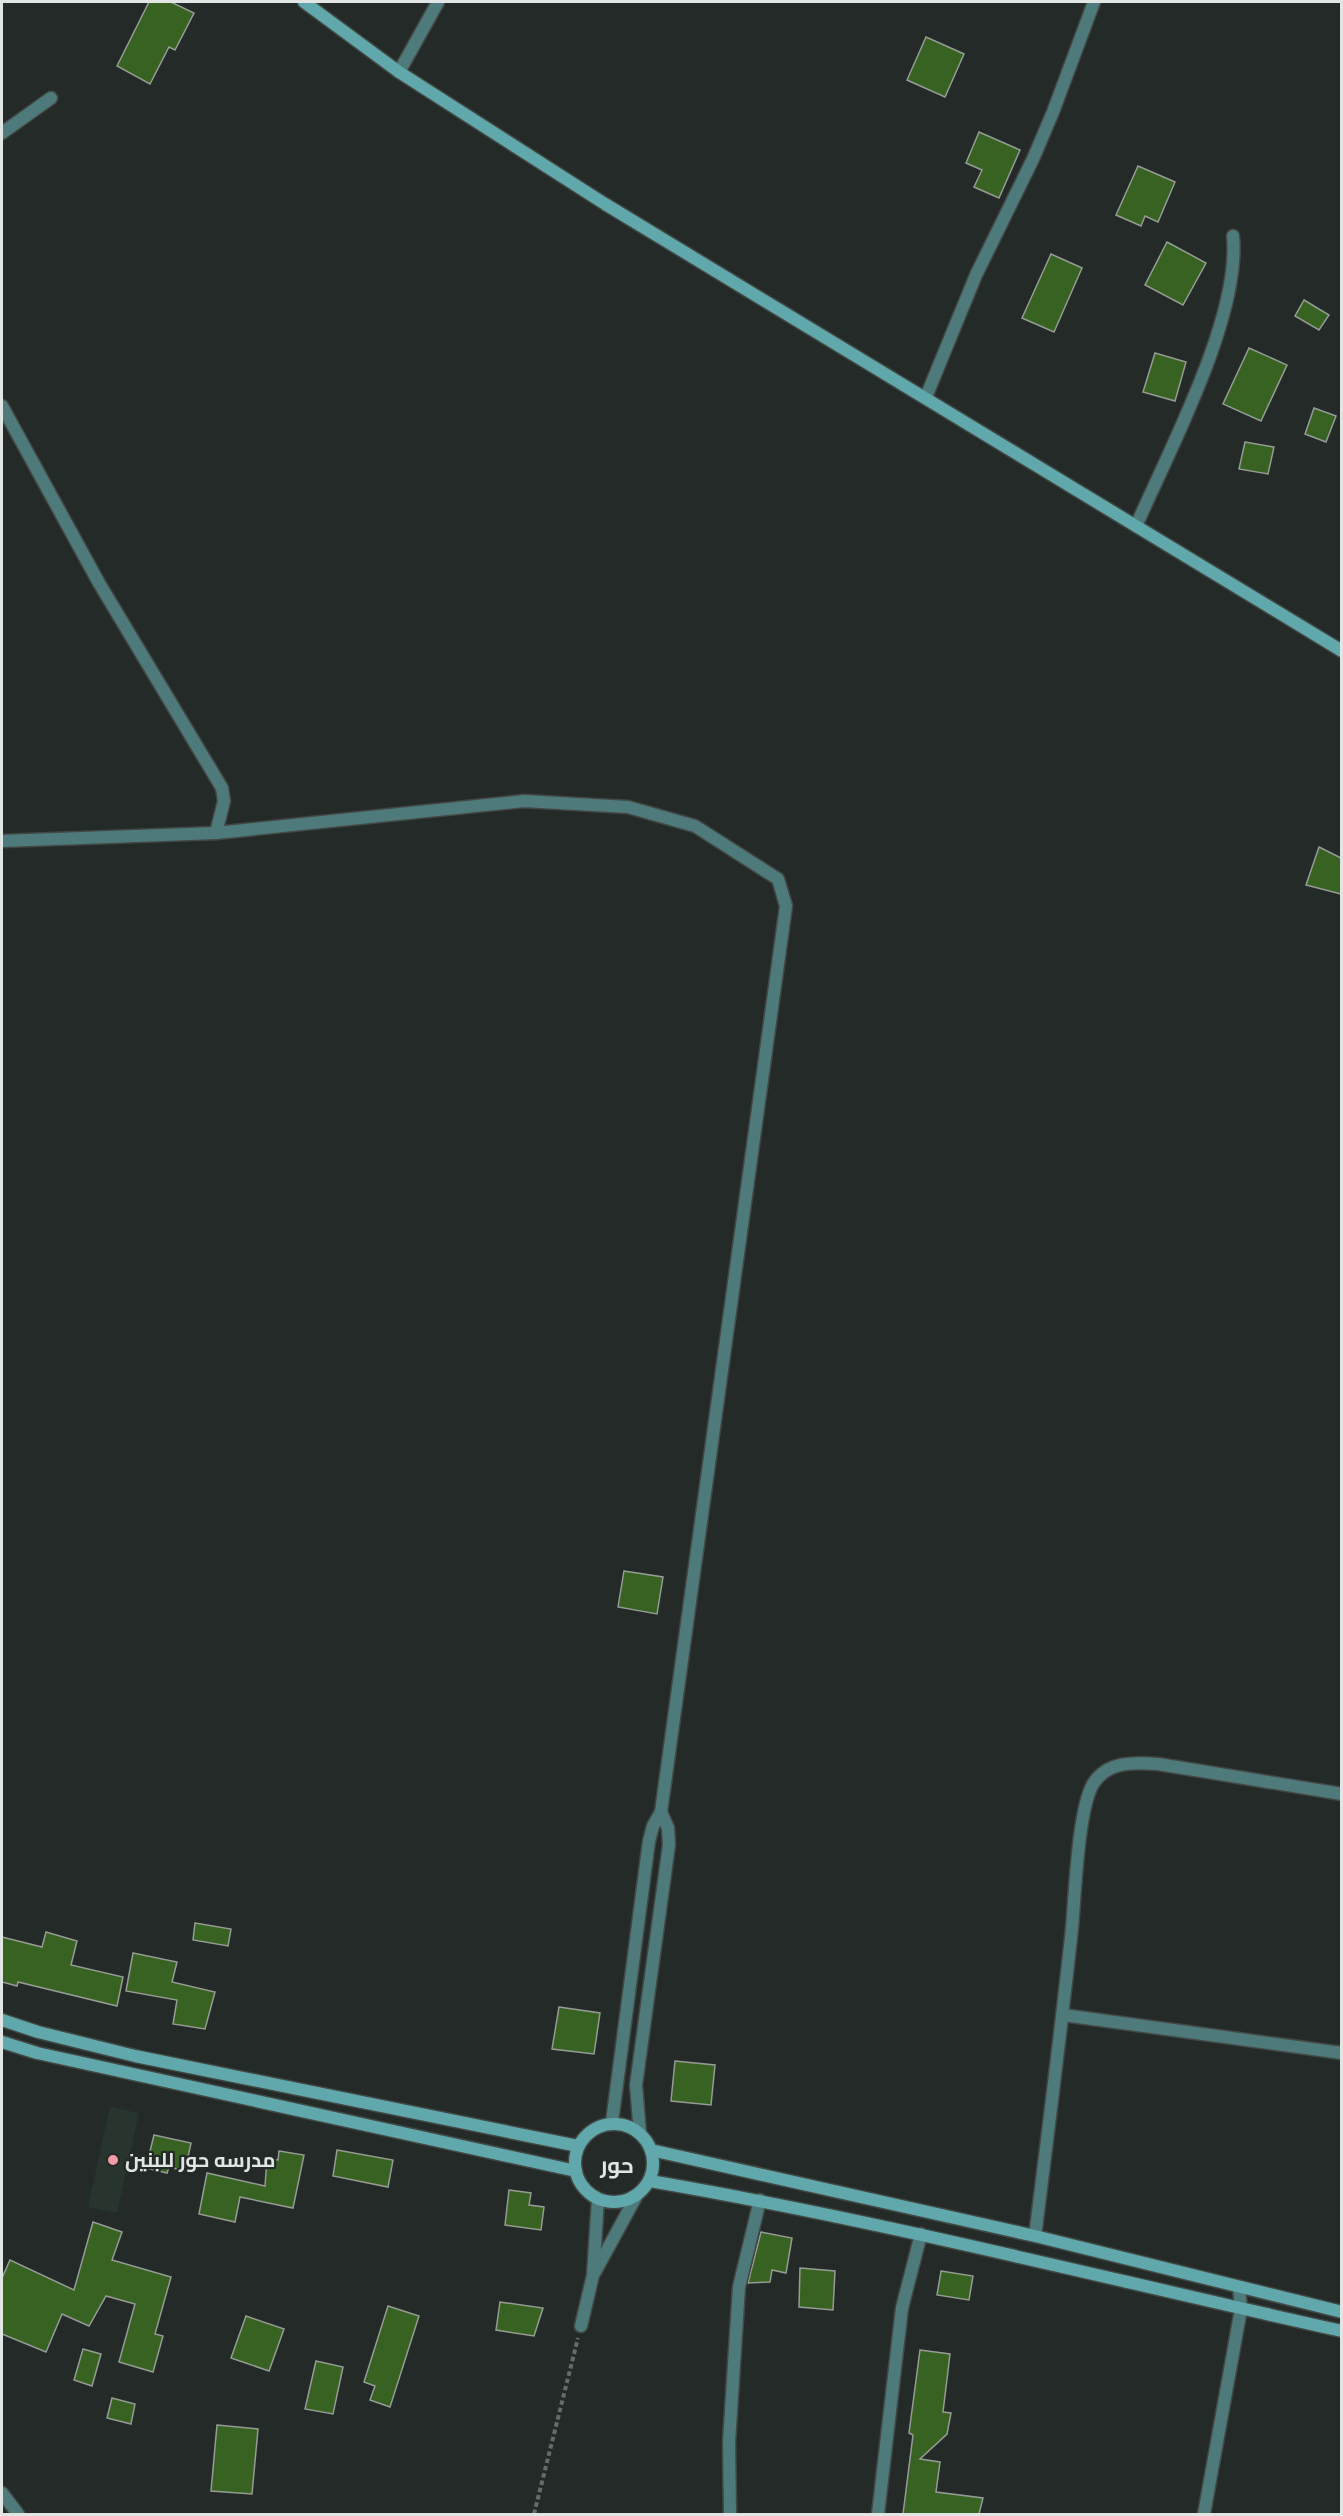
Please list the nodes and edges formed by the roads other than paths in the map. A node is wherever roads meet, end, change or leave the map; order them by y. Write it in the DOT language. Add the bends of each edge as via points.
graph roads {
  1 [pos="304,2"];
  2 [pos="438,2"];
  3 [pos="1094,2"];
  4 [pos="399,72"];
  5 [pos="51,98"];
  6 [pos="2,132"];
  7 [pos="1233,236"];
  8 [pos="926,397"];
  9 [pos="2,406"];
  10 [pos="1136,526"];
  11 [pos="1341,651"];
  12 [pos="216,833"];
  13 [pos="2,841"];
  14 [pos="1341,1794"];
  15 [pos="661,1812"];
  16 [pos="1063,2015"];
  17 [pos="2,2020"];
  18 [pos="2,2042"];
  19 [pos="1341,2053"];
  20 [pos="612,2122"];
  21 [pos="640,2133"];
  22 [pos="578,2146"];
  23 [pos="651,2150"];
  24 [pos="576,2171"];
  25 [pos="650,2181"];
  26 [pos="637,2195"];
  27 [pos="598,2199"];
  28 [pos="760,2200"];
  29 [pos="921,2234"];
  30 [pos="1035,2236"];
  31 [pos="593,2275"];
  32 [pos="1239,2287"];
  33 [pos="1241,2308"];
  34 [pos="1341,2312"];
  35 [pos="581,2326"];
  36 [pos="1341,2331"];
  37 [pos="2,2493"];
  38 [pos="18,2514"];
  39 [pos="730,2514"];
  40 [pos="878,2514"];
  41 [pos="1204,2514"];
  1 -- 4 [label="street"];
  2 -- 4 [label="street"];
  3 -- 8 [label="street" via="1045,131 976,275"];
  4 -- 8 [label="street" via="605,204"];
  5 -- 6 [label="street"];
  7 -- 10 [label="street" via="1235,254 1228,297 1205,367"];
  8 -- 10 [label="street"];
  9 -- 12 [label="street" via="99,583 222,788 224,801"];
  10 -- 11 [label="street"];
  12 -- 13 [label="street"];
  12 -- 15 [label="street" via="524,801 628,807 694,826 778,879 786,906"];
  14 -- 16 [label="street" via="1158,1764 1132,1762 1111,1768 1094,1783 1084,1817"];
  15 -- 20 [label="street" via="649,1841"];
  15 -- 21 [label="street" via="668,1828 669,1845 636,2085"];
  16 -- 19 [label="street"];
  16 -- 30 [label="street"];
  17 -- 22 [label="street" via="126,2054"];
  18 -- 24 [label="street" via="37,2053"];
  20 -- 21 [label="street"];
  20 -- 22 [label="street" via="591,2130"];
  21 -- 23 [label="street"];
  22 -- 24 [label="street"];
  23 -- 25 [label="street" via="654,2159"];
  23 -- 30 [label="street"];
  24 -- 27 [label="street" via="582,2186"];
  25 -- 26 [label="street"];
  25 -- 28 [label="street"];
  26 -- 27 [label="street" via="618,2202"];
  26 -- 31 [label="street"];
  27 -- 31 [label="street"];
  28 -- 29 [label="street"];
  28 -- 39 [label="street" via="739,2287 729,2442"];
  29 -- 33 [label="street"];
  29 -- 40 [label="street" via="902,2308"];
  30 -- 32 [label="street"];
  31 -- 35 [label="street"];
  32 -- 33 [label="street"];
  32 -- 34 [label="street"];
  33 -- 36 [label="street"];
  33 -- 41 [label="street"];
  37 -- 38 [label="street"];
}
